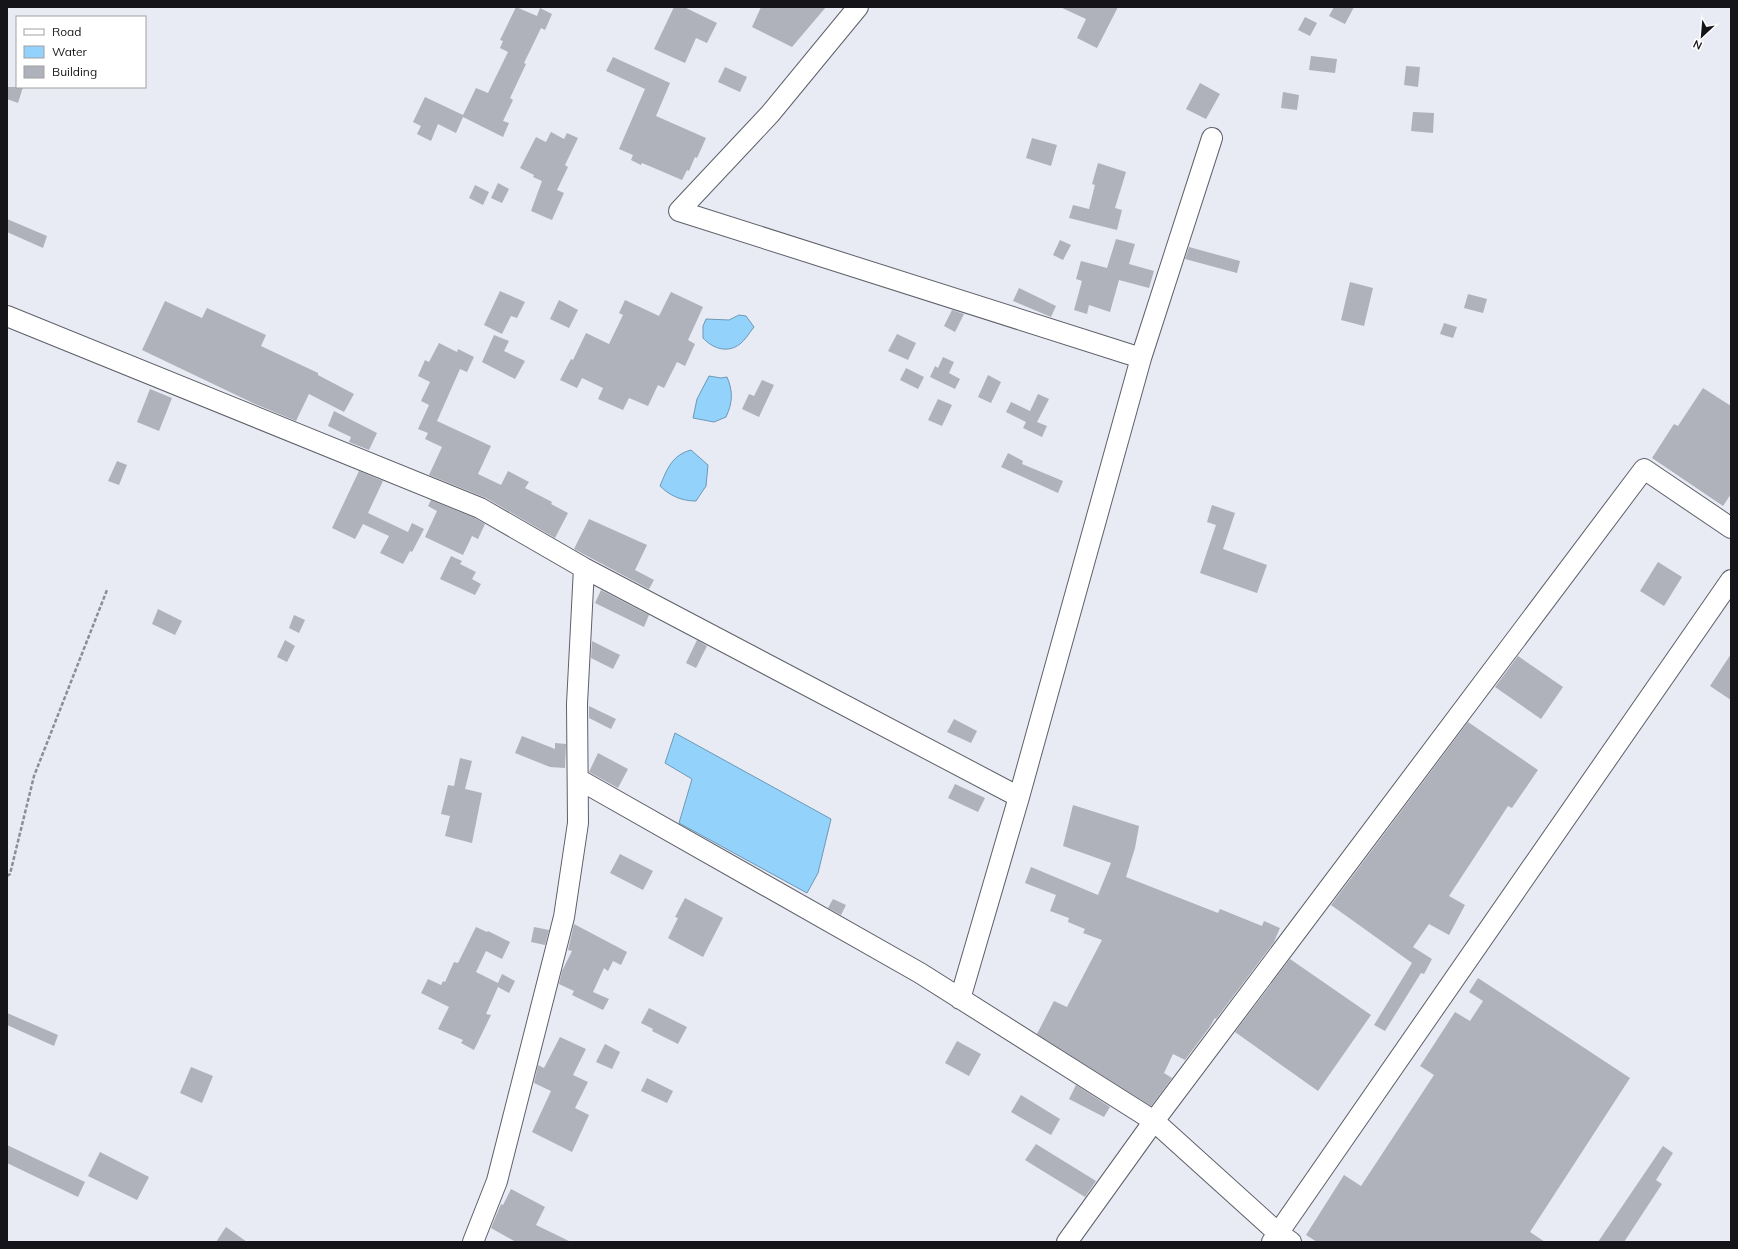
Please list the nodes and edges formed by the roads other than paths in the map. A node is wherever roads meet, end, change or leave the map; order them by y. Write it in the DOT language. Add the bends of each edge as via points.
graph roads {
  1 [pos="858,7"];
  2 [pos="1212,138"];
  3 [pos="7,316"];
  4 [pos="1141,358"];
  5 [pos="1731,528"];
  6 [pos="584,568"];
  7 [pos="1731,580"];
  8 [pos="578,779"];
  9 [pos="1019,797"];
  10 [pos="960,999"];
  11 [pos="1154,1121"];
  12 [pos="1280,1239"];
  13 [pos="473,1242"];
  14 [pos="1067,1242"];
  1 -- 4 [label="street" via="770,114 679,211"];
  2 -- 4 [label="street"];
  3 -- 6 [label="street" via="480,508"];
  4 -- 9 [label="street"];
  5 -- 11 [label="street" via="1644,469"];
  6 -- 8 [label="street" via="577,704"];
  6 -- 9 [label="street"];
  7 -- 12 [label="street"];
  8 -- 10 [label="street" via="920,973"];
  8 -- 13 [label="street" via="578,823 564,917 497,1181"];
  9 -- 10 [label="street"];
  10 -- 11 [label="street"];
  11 -- 12 [label="street"];
  11 -- 14 [label="street"];
}
